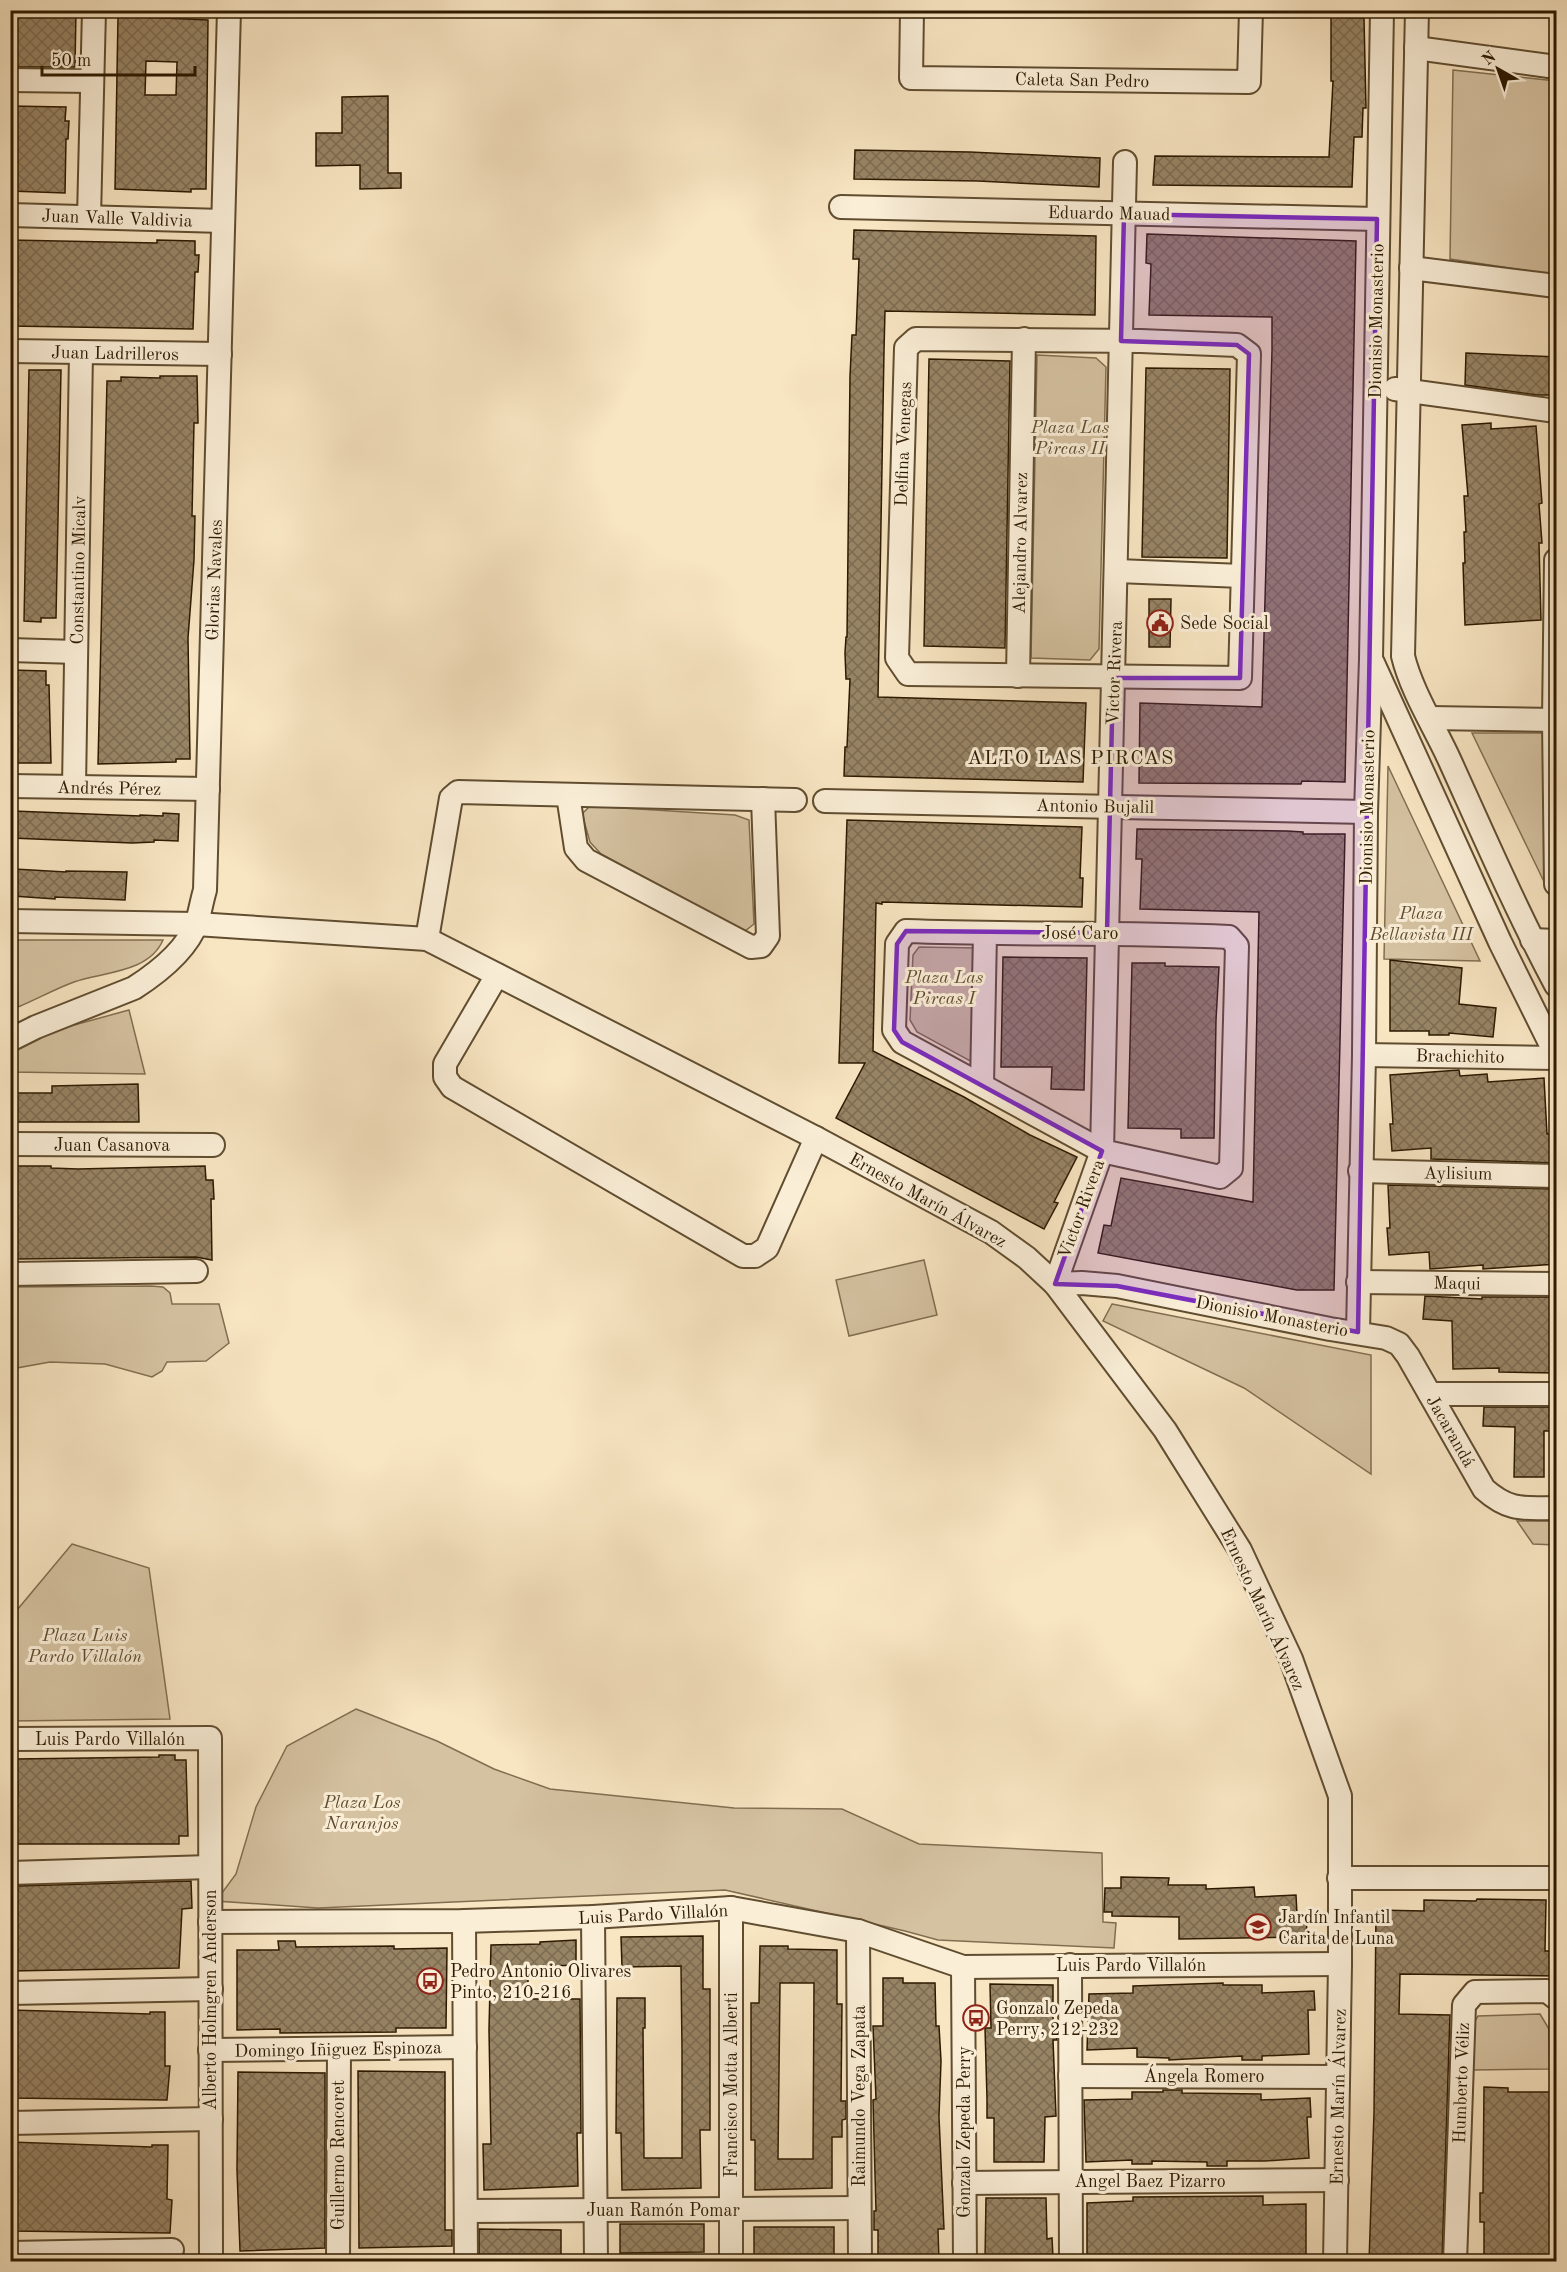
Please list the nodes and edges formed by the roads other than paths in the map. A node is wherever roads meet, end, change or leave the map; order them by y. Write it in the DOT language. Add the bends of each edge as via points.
graph roads {
  1 [pos="94,10"];
  2 [pos="229,10"];
  3 [pos="912,10"];
  4 [pos="1251,10"];
  5 [pos="1382,10"];
  6 [pos="1417,10"];
  7 [pos="1416,48"];
  8 [pos="1557,67"];
  9 [pos="10,80"];
  10 [pos="92,81"];
  11 [pos="1125,162"];
  12 [pos="842,207"];
  13 [pos="1124,214"];
  14 [pos="10,215"];
  15 [pos="89,217"];
  16 [pos="1377,219"];
  17 [pos="223,221"];
  18 [pos="1411,267"];
  19 [pos="1557,286"];
  20 [pos="1024,339"];
  21 [pos="1121,340"];
  22 [pos="10,351"];
  23 [pos="81,352"];
  24 [pos="220,354"];
  25 [pos="1375,387"];
  26 [pos="1409,390"];
  27 [pos="1557,411"];
  28 [pos="1557,560"];
  29 [pos="1117,571"];
  30 [pos="1242,576"];
  31 [pos="10,650"];
  32 [pos="76,652"];
  33 [pos="1371,659"];
  34 [pos="1018,676"];
  35 [pos="1113,678"];
  36 [pos="1430,718"];
  37 [pos="1555,720"];
  38 [pos="10,786"];
  39 [pos="74,788"];
  40 [pos="208,789"];
  41 [pos="568,795"];
  42 [pos="764,799"];
  43 [pos="795,800"];
  44 [pos="825,801"];
  45 [pos="1110,806"];
  46 [pos="1366,812"];
  47 [pos="1557,884"];
  48 [pos="10,921"];
  49 [pos="196,924"];
  50 [pos="985,933"];
  51 [pos="1107,933"];
  52 [pos="428,939"];
  53 [pos="1532,940"];
  54 [pos="1557,941"];
  55 [pos="497,975"];
  56 [pos="1557,985"];
  57 [pos="10,1040"];
  58 [pos="1365,1055"];
  59 [pos="1557,1056"];
  60 [pos="982,1084"];
  61 [pos="816,1138"];
  62 [pos="10,1144"];
  63 [pos="213,1145"];
  64 [pos="1102,1151"];
  65 [pos="1360,1171"];
  66 [pos="1557,1176"];
  67 [pos="196,1271"];
  68 [pos="10,1274"];
  69 [pos="1358,1282"];
  70 [pos="1055,1284"];
  71 [pos="1557,1284"];
  72 [pos="1358,1332"];
  73 [pos="1430,1394"];
  74 [pos="1557,1394"];
  75 [pos="1557,1508"];
  76 [pos="210,1738"];
  77 [pos="10,1739"];
  78 [pos="210,1867"];
  79 [pos="10,1873"];
  80 [pos="1339,1878"];
  81 [pos="1557,1878"];
  82 [pos="731,1908"];
  83 [pos="593,1917"];
  84 [pos="464,1921"];
  85 [pos="210,1922"];
  86 [pos="858,1930"];
  87 [pos="1340,1964"];
  88 [pos="1070,1965"];
  89 [pos="963,1967"];
  90 [pos="211,1989"];
  91 [pos="10,1993"];
  92 [pos="1557,1998"];
  93 [pos="465,2048"];
  94 [pos="339,2049"];
  95 [pos="210,2050"];
  96 [pos="1070,2076"];
  97 [pos="1338,2077"];
  98 [pos="211,2119"];
  99 [pos="10,2124"];
  100 [pos="1337,2180"];
  101 [pos="1070,2181"];
  102 [pos="964,2183"];
  103 [pos="860,2208"];
  104 [pos="730,2209"];
  105 [pos="596,2210"];
  106 [pos="466,2211"];
  107 [pos="172,2250"];
  108 [pos="10,2253"];
  109 [pos="211,2262"];
  110 [pos="338,2262"];
  111 [pos="466,2262"];
  112 [pos="596,2262"];
  113 [pos="731,2262"];
  114 [pos="860,2262"];
  115 [pos="965,2262"];
  116 [pos="1071,2262"];
  117 [pos="1335,2262"];
  118 [pos="1455,2262"];
  1 -- 10 [label="street"];
  2 -- 17 [label="street, Glorias Navales"];
  3 -- 4 [label="street, Caleta San Pedro" via="911,78 1249,82"];
  5 -- 16 [label="street, Dionisio Monasterio"];
  6 -- 7 [label="street, Dionisio Monasterio"];
  7 -- 8 [label="street"];
  7 -- 18 [label="street, Dionisio Monasterio"];
  9 -- 10 [label="street"];
  10 -- 15 [label="street"];
  11 -- 13 [label="street, Victor Rivera"];
  12 -- 13 [label="street, Eduardo Mauad"];
  13 -- 16 [label="street, Eduardo Mauad"];
  13 -- 21 [label="street, Victor Rivera"];
  14 -- 15 [label="street, Juan Valle Valdivia"];
  15 -- 17 [label="street, Juan Valle Valdivia"];
  16 -- 25 [label="street, Dionisio Monasterio"];
  17 -- 24 [label="street, Glorias Navales"];
  18 -- 19 [label="street"];
  18 -- 26 [label="street, Dionisio Monasterio"];
  20 -- 21 [label="street, Delfina Venegas"];
  20 -- 34 [label="street, Alejandro Alvarez"];
  20 -- 34 [label="street, Delfina Venegas" via="915,339 906,348 897,658 908,674"];
  21 -- 29 [label="street, Victor Rivera"];
  21 -- 30 [label="street, Delfina Venegas" via="1238,345 1249,354"];
  22 -- 23 [label="street, Juan Ladrilleros"];
  23 -- 24 [label="street, Juan Ladrilleros"];
  23 -- 32 [label="street, Constantino Micalv"];
  24 -- 40 [label="street, Glorias Navales"];
  25 -- 26 [label="street"];
  25 -- 33 [label="street, Dionisio Monasterio"];
  26 -- 27 [label="street"];
  26 -- 36 [label="street, Dionisio Monasterio" via="1403,656 1408,675"];
  28 -- 37 [label="street"];
  29 -- 30 [label="street"];
  29 -- 35 [label="street, Victor Rivera"];
  30 -- 35 [label="street, Delfina Venegas" via="1240,678"];
  31 -- 32 [label="street"];
  32 -- 39 [label="street, Constantino Micalv"];
  33 -- 46 [label="street, Dionisio Monasterio"];
  33 -- 59 [label="street" via="1500,942"];
  34 -- 35 [label="street, Delfina Venegas"];
  35 -- 45 [label="street, Victor Rivera"];
  36 -- 37 [label="street"];
  36 -- 53 [label="street, Dionisio Monasterio"];
  37 -- 47 [label="street"];
  38 -- 39 [label="street, Andrés Pérez"];
  39 -- 40 [label="street, Andrés Pérez"];
  40 -- 49 [label="street, Glorias Navales" via="205,890"];
  41 -- 42 [label="street"];
  41 -- 42 [label="street" via="576,848 586,860 751,947 761,946 768,936"];
  41 -- 52 [label="street" via="458,792 452,798"];
  42 -- 43 [label="street"];
  44 -- 45 [label="street, Antonio Bujalil"];
  45 -- 46 [label="street, Antonio Bujalil"];
  45 -- 51 [label="street, Victor Rivera"];
  46 -- 58 [label="street, Dionisio Monasterio"];
  48 -- 49 [label="street"];
  49 -- 52 [label="street"];
  49 -- 57 [label="street, Glorias Navales" via="178,952 134,988"];
  50 -- 51 [label="street, José Caro"];
  50 -- 60 [label="street"];
  50 -- 60 [label="street, José Caro" via="906,930 897,944 894,1030 902,1042"];
  51 -- 64 [label="street, Victor Rivera"];
  51 -- 64 [label="street, José Caro" via="1228,937 1237,946 1231,1168 1220,1177"];
  52 -- 55 [label="street, Ernesto Marín Álvarez"];
  53 -- 54 [label="street"];
  53 -- 56 [label="street, Dionisio Monasterio"];
  55 -- 61 [label="street, Ernesto Marín Álvarez"];
  55 -- 61 [label="street" via="445,1064 445,1077 452,1087 743,1257 755,1256 767,1248"];
  58 -- 59 [label="street, Brachichito"];
  58 -- 65 [label="street, Dionisio Monasterio"];
  60 -- 64 [label="street, José Caro"];
  61 -- 70 [label="street, Ernesto Marín Álvarez" via="991,1232"];
  62 -- 63 [label="street, Juan Casanova"];
  64 -- 70 [label="street, Victor Rivera"];
  65 -- 66 [label="street, Aylisium"];
  65 -- 69 [label="street, Dionisio Monasterio"];
  67 -- 68 [label="street"];
  69 -- 71 [label="street, Maqui"];
  69 -- 72 [label="street, Dionisio Monasterio"];
  70 -- 72 [label="street, Dionisio Monasterio" via="1117,1286"];
  70 -- 80 [label="street, Ernesto Marín Álvarez" via="1165,1430 1245,1561 1291,1659 1340,1797"];
  72 -- 73 [label="street, Jacarandá" via="1399,1344"];
  73 -- 74 [label="street"];
  73 -- 75 [label="street, Jacarandá" via="1484,1490 1513,1508"];
  76 -- 77 [label="street, Luis Pardo Villalón"];
  76 -- 78 [label="street, Alberto Holmgren Anderson"];
  78 -- 79 [label="street"];
  78 -- 85 [label="street, Alberto Holmgren Anderson"];
  80 -- 81 [label="street"];
  80 -- 87 [label="street, Ernesto Marín Álvarez"];
  82 -- 83 [label="street, Luis Pardo Villalón"];
  82 -- 86 [label="street, Luis Pardo Villalón"];
  82 -- 104 [label="street, Francisco Motta Alberti"];
  83 -- 84 [label="street, Luis Pardo Villalón"];
  83 -- 105 [label="street"];
  84 -- 85 [label="street, Luis Pardo Villalón"];
  84 -- 93 [label="street"];
  85 -- 90 [label="street, Alberto Holmgren Anderson"];
  86 -- 89 [label="street, Luis Pardo Villalón"];
  86 -- 103 [label="street, Raimundo Vega Zapata"];
  87 -- 88 [label="street, Luis Pardo Villalón"];
  87 -- 97 [label="street, Ernesto Marín Álvarez"];
  88 -- 89 [label="street, Luis Pardo Villalón"];
  88 -- 96 [label="street"];
  89 -- 102 [label="street, Gonzalo Zepeda Perry"];
  90 -- 91 [label="street"];
  90 -- 95 [label="street, Alberto Holmgren Anderson"];
  92 -- 118 [label="street, Humberto Véliz" via="1547,1991 1475,1992 1464,2005"];
  93 -- 94 [label="street, Domingo Iñiguez Espinoza"];
  93 -- 106 [label="street"];
  94 -- 95 [label="street, Domingo Iñiguez Espinoza"];
  94 -- 110 [label="street, Guillermo Rencoret"];
  95 -- 98 [label="street, Alberto Holmgren Anderson"];
  96 -- 97 [label="street, Ángela Romero"];
  96 -- 101 [label="street"];
  97 -- 100 [label="street, Ernesto Marín Álvarez"];
  98 -- 99 [label="street"];
  98 -- 109 [label="street, Alberto Holmgren Anderson"];
  100 -- 101 [label="street, Angel Baez Pizarro"];
  100 -- 117 [label="street, Ernesto Marín Álvarez"];
  101 -- 102 [label="street, Angel Baez Pizarro"];
  101 -- 116 [label="street"];
  102 -- 115 [label="street, Gonzalo Zepeda Perry"];
  103 -- 104 [label="street, Juan Ramón Pomar"];
  103 -- 114 [label="street, Raimundo Vega Zapata"];
  104 -- 105 [label="street, Juan Ramón Pomar"];
  104 -- 113 [label="street, Francisco Motta Alberti"];
  105 -- 106 [label="street, Juan Ramón Pomar"];
  105 -- 112 [label="street"];
  106 -- 111 [label="street"];
  107 -- 108 [label="street"];
}
